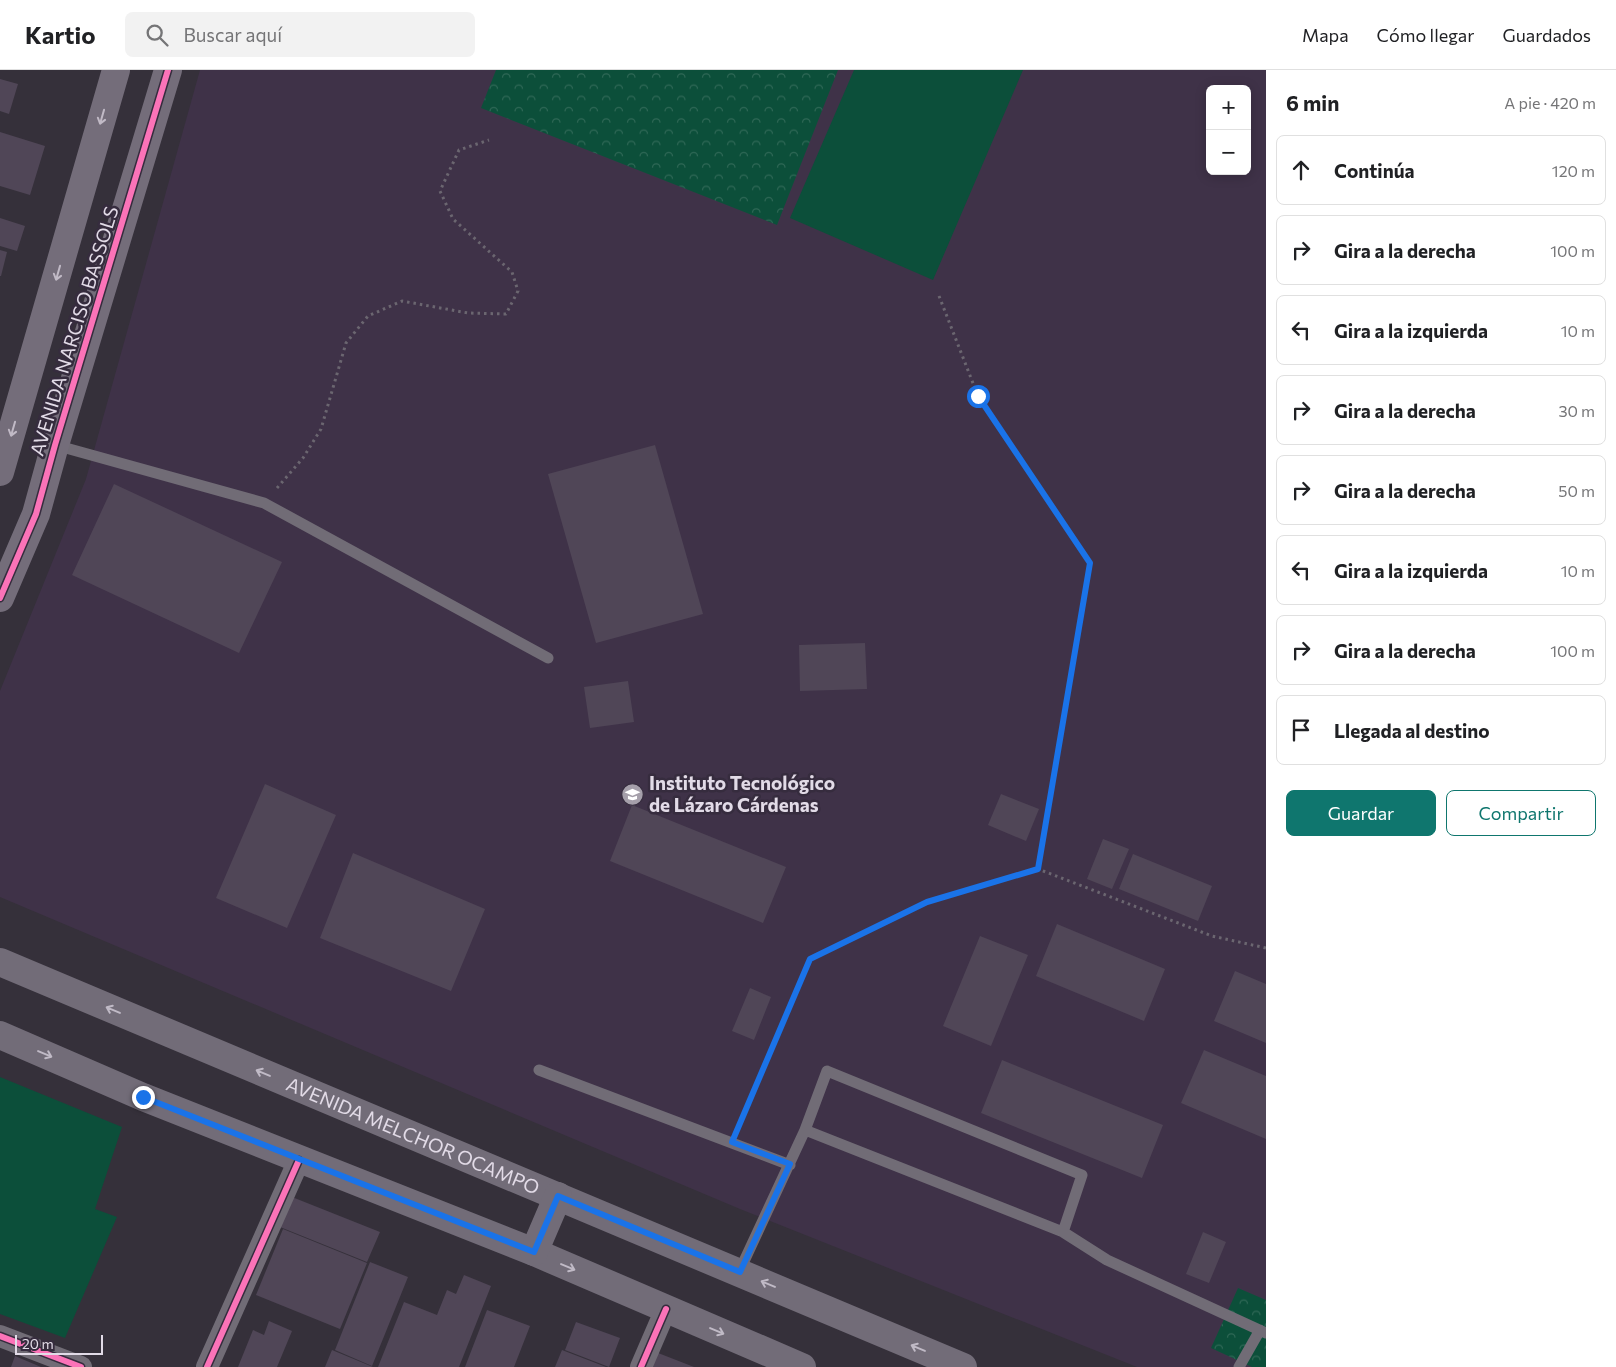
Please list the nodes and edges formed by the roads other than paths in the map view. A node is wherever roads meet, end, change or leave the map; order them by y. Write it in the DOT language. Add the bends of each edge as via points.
graph roads {
  1 [pos="116,70"];
  2 [pos="168,70"];
  3 [pos="55,445"];
  4 [pos="1,466"];
  5 [pos="0,598"];
  6 [pos="548,658"];
  7 [pos="0,962"];
  8 [pos="0,1035"];
  9 [pos="539,1070"];
  10 [pos="805,1130"];
  11 [pos="299,1160"];
  12 [pos="790,1164"];
  13 [pos="558,1196"];
  14 [pos="1063,1232"];
  15 [pos="534,1252"];
  16 [pos="740,1272"];
  17 [pos="666,1309"];
  18 [pos="1263,1332"];
  19 [pos="0,1336"];
  20 [pos="81,1367"];
  21 [pos="207,1367"];
  22 [pos="641,1367"];
  23 [pos="802,1367"];
  24 [pos="963,1367"];
  25 [pos="1239,1367"];
  1 -- 4 [label="street, AVENIDA NARCISO BASSOLS, one-way"];
  2 -- 3 [label="street, AVENIDA NARCISO BASSOLS"];
  3 -- 5 [label="street, AVENIDA NARCISO BASSOLS" via="36,514"];
  3 -- 6 [label="lane" via="264,503"];
  13 -- 7 [label="main road, AVENIDA MELCHOR OCAMPO, one-way"];
  8 -- 11 [label="main road, one-way"];
  9 -- 12 [label="lane"];
  10 -- 12 [label="lane"];
  10 -- 14 [label="lane"];
  10 -- 14 [label="lane" via="827,1070 1082,1175"];
  11 -- 15 [label="main road"];
  11 -- 21 [label="street"];
  12 -- 16 [label="lane"];
  13 -- 15 [label="main road"];
  13 -- 16 [label="main road, AVENIDA MELCHOR OCAMPO"];
  14 -- 18 [label="lane" via="1108,1260"];
  15 -- 17 [label="main road, one-way"];
  24 -- 16 [label="main road, AVENIDA MELCHOR OCAMPO, one-way"];
  17 -- 22 [label="street"];
  17 -- 23 [label="main road, one-way"];
  18 -- 25 [label="lane"];
  19 -- 20 [label="street"];
}
